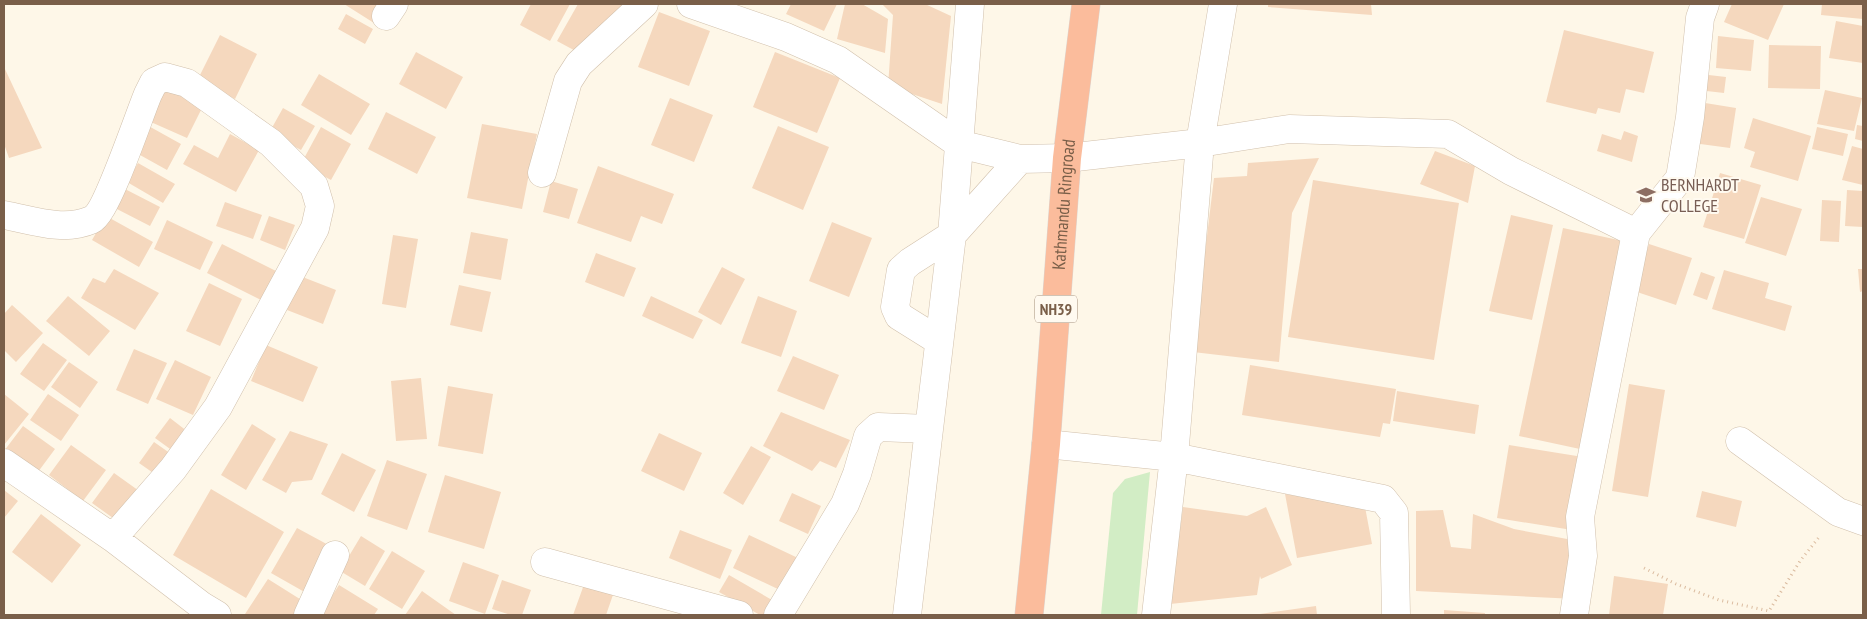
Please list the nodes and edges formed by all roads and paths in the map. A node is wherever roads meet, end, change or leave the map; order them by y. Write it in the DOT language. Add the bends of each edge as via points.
graph roads {
  1 [pos="644,4"];
  2 [pos="691,4"];
  3 [pos="970,4"];
  4 [pos="1086,4"];
  5 [pos="1223,4"];
  6 [pos="1705,4"];
  7 [pos="1200,142"];
  8 [pos="959,144"];
  9 [pos="1067,158"];
  10 [pos="1020,159"];
  11 [pos="542,173"];
  12 [pos="4,215"];
  13 [pos="1636,234"];
  14 [pos="952,235"];
  15 [pos="939,340"];
  16 [pos="929,429"];
  17 [pos="1740,441"];
  18 [pos="1046,444"];
  19 [pos="1174,458"];
  20 [pos="4,463"];
  21 [pos="1838,512"];
  22 [pos="1863,521"];
  23 [pos="113,538"];
  24 [pos="335,555"];
  25 [pos="545,562"];
  26 [pos="1644,568"];
  27 [pos="205,612"];
  28 [pos="308,615"];
  29 [pos="739,615"];
  30 [pos="778,615"];
  31 [pos="907,615"];
  32 [pos="1029,615"];
  33 [pos="1156,615"];
  34 [pos="1396,615"];
  35 [pos="1574,615"];
  1 -- 11 [label="street" via="579,64 568,81"];
  2 -- 8 [label="street" via="786,37 838,60"];
  3 -- 8 [label="street"];
  4 -- 9 [label="highway, Kathmandu Ringroad / NH39"];
  5 -- 7 [label="street"];
  6 -- 13 [label="street" via="1700,18 1680,178"];
  7 -- 9 [label="street"];
  7 -- 13 [label="street" via="1289,129 1448,134 1511,171"];
  7 -- 19 [label="street"];
  8 -- 10 [label="street"];
  8 -- 14 [label="street"];
  9 -- 10 [label="street"];
  9 -- 18 [label="highway, Kathmandu Ringroad / NH39"];
  10 -- 14 [label="street"];
  12 -- 23 [label="street" via="66,226 98,215 148,94 154,82 165,76 187,83 271,142 314,186 320,206 315,228 218,407 174,469"];
  13 -- 35 [label="street" via="1580,517 1583,556"];
  14 -- 15 [label="street"];
  14 -- 15 [label="street" via="901,270 895,307 899,316"];
  15 -- 16 [label="street"];
  16 -- 30 [label="street" via="878,427 868,436 845,504"];
  16 -- 31 [label="street"];
  17 -- 21 [label="street"];
  18 -- 19 [label="street"];
  18 -- 32 [label="highway, Kathmandu Ringroad / NH39"];
  19 -- 33 [label="street"];
  19 -- 34 [label="street" via="1383,499 1394,513"];
  20 -- 23 [label="street"];
  21 -- 22 [label="street"];
  21 -- 26 [label="path" via="1800,561 1769,611 1719,600"];
  23 -- 27 [label="street"];
  24 -- 28 [label="street"];
  25 -- 29 [label="street"];
}
